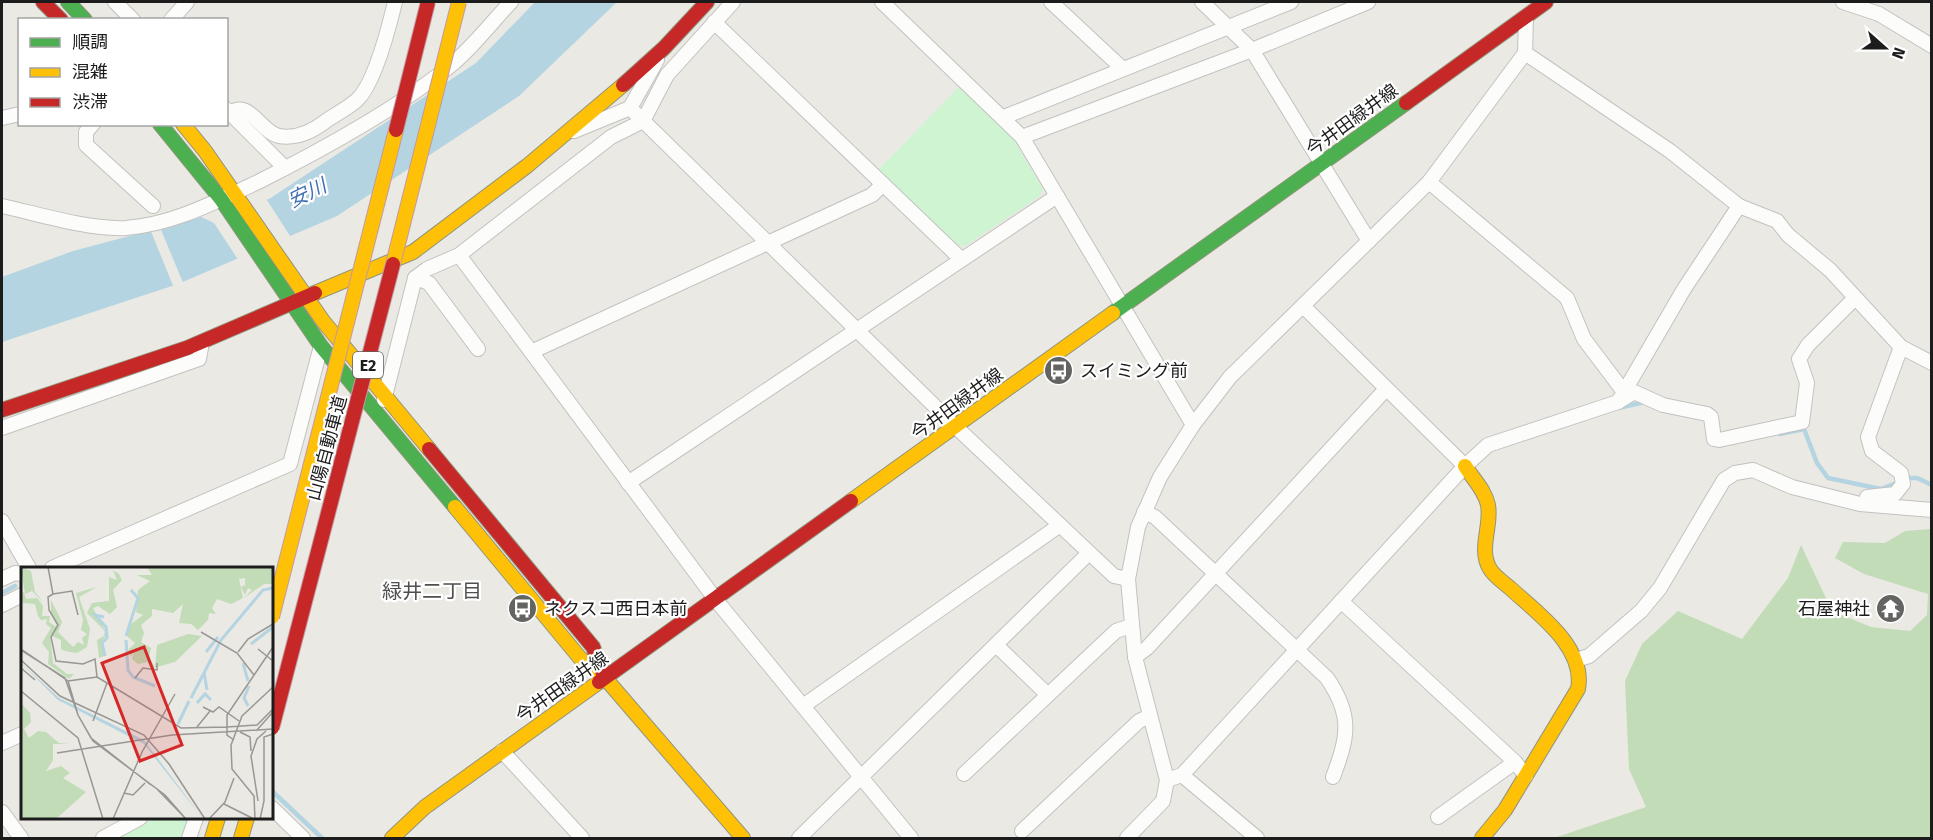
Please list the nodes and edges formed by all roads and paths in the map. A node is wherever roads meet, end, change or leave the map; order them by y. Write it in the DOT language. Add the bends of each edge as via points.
graph roads {
  1 [pos="43,2"];
  2 [pos="68,2"];
  3 [pos="116,2"];
  4 [pos="187,2"];
  5 [pos="394,2"];
  6 [pos="428,2"];
  7 [pos="459,2"];
  8 [pos="511,2"];
  9 [pos="707,2"];
  10 [pos="733,2"];
  11 [pos="882,2"];
  12 [pos="1051,2"];
  13 [pos="1202,2"];
  14 [pos="1291,2"];
  15 [pos="1368,2"];
  16 [pos="1546,2"];
  17 [pos="1843,2"];
  18 [pos="1526,17"];
  19 [pos="59,18"];
  20 [pos="84,18"];
  21 [pos="132,18"];
  22 [pos="173,18"];
  23 [pos="714,22"];
  24 [pos="1228,26"];
  25 [pos="1932,46"];
  26 [pos="664,48"];
  27 [pos="1252,50"];
  28 [pos="1525,53"];
  29 [pos="1123,69"];
  30 [pos="630,108"];
  31 [pos="228,111"];
  32 [pos="18,114"];
  33 [pos="1004,117"];
  34 [pos="2,118"];
  35 [pos="644,122"];
  36 [pos="91,126"];
  37 [pos="162,126"];
  38 [pos="185,126"];
  39 [pos="566,133"];
  40 [pos="1022,137"];
  41 [pos="1322,164"];
  42 [pos="285,168"];
  43 [pos="1429,182"];
  44 [pos="883,184"];
  45 [pos="236,195"];
  46 [pos="1057,196"];
  47 [pos="223,202"];
  48 [pos="2,206"];
  49 [pos="153,206"];
  50 [pos="1739,206"];
  51 [pos="1369,241"];
  52 [pos="767,242"];
  53 [pos="459,255"];
  54 [pos="961,259"];
  55 [pos="415,278"];
  56 [pos="302,293"];
  57 [pos="1854,299"];
  58 [pos="288,300"];
  59 [pos="1303,306"];
  60 [pos="1124,307"];
  61 [pos="857,330"];
  62 [pos="202,342"];
  63 [pos="321,346"];
  64 [pos="1901,347"];
  65 [pos="478,349"];
  66 [pos="531,352"];
  67 [pos="1932,363"];
  68 [pos="1386,388"];
  69 [pos="1621,397"];
  70 [pos="386,398"];
  71 [pos="2,410"];
  72 [pos="375,412"];
  73 [pos="1193,425"];
  74 [pos="956,427"];
  75 [pos="2,428"];
  76 [pos="1465,466"];
  77 [pos="628,483"];
  78 [pos="1826,496"];
  79 [pos="1932,510"];
  80 [pos="1144,512"];
  81 [pos="2,521"];
  82 [pos="1060,525"];
  83 [pos="1089,553"];
  84 [pos="28,567"];
  85 [pos="54,567"];
  86 [pos="21,574"];
  87 [pos="1215,574"];
  88 [pos="2,579"];
  89 [pos="1128,579"];
  90 [pos="21,596"];
  91 [pos="716,600"];
  92 [pos="1341,601"];
  93 [pos="2,605"];
  94 [pos="273,613"];
  95 [pos="1131,626"];
  96 [pos="996,645"];
  97 [pos="1296,650"];
  98 [pos="1135,657"];
  99 [pos="1576,660"];
  100 [pos="605,678"];
  101 [pos="1048,695"];
  102 [pos="802,706"];
  103 [pos="1150,716"];
  104 [pos="273,724"];
  105 [pos="21,734"];
  106 [pos="2,743"];
  107 [pos="502,751"];
  108 [pos="1515,762"];
  109 [pos="964,774"];
  110 [pos="1182,775"];
  111 [pos="1526,776"];
  112 [pos="1333,777"];
  113 [pos="861,779"];
  114 [pos="1167,780"];
  115 [pos="273,809"];
  116 [pos="2,812"];
  117 [pos="1438,817"];
  118 [pos="138,819"];
  119 [pos="196,819"];
  120 [pos="218,819"];
  121 [pos="247,819"];
  122 [pos="1022,831"];
  123 [pos="573,835"];
  124 [pos="21,838"];
  125 [pos="103,838"];
  126 [pos="189,838"];
  127 [pos="212,838"];
  128 [pos="241,838"];
  129 [pos="303,838"];
  130 [pos="392,838"];
  131 [pos="743,838"];
  132 [pos="799,838"];
  133 [pos="910,838"];
  134 [pos="1126,838"];
  135 [pos="1257,838"];
  136 [pos="1482,838"];
  1 -- 19 [label="main road"];
  2 -- 20 [label="main road"];
  3 -- 21 [label="street"];
  4 -- 22 [label="street"];
  5 -- 31 [label="street" via="370,81 358,99 318,127 294,137 277,135 245,109"];
  6 -- 94 [label="main road, 山陽自動車道 / E2, bridge"];
  7 -- 104 [label="main road, 山陽自動車道 / E2, bridge"];
  8 -- 42 [label="street" via="446,69 349,133"];
  9 -- 26 [label="main road"];
  10 -- 23 [label="street"];
  11 -- 33 [label="street"];
  12 -- 29 [label="street"];
  13 -- 24 [label="street"];
  14 -- 24 [label="street"];
  15 -- 27 [label="street"];
  16 -- 18 [label="main road, 今井田緑井線"];
  17 -- 25 [label="street" via="1879,14"];
  18 -- 28 [label="street"];
  18 -- 41 [label="main road, 今井田緑井線"];
  23 -- 35 [label="street" via="667,75"];
  23 -- 44 [label="street"];
  24 -- 27 [label="street"];
  24 -- 29 [label="street"];
  26 -- 30 [label="street"];
  26 -- 39 [label="main road"];
  27 -- 40 [label="street"];
  27 -- 41 [label="street"];
  28 -- 43 [label="street"];
  28 -- 50 [label="street" via="1670,151"];
  29 -- 33 [label="street"];
  30 -- 35 [label="street"];
  30 -- 39 [label="street"];
  31 -- 42 [label="street"];
  32 -- 34 [label="street"];
  33 -- 40 [label="street"];
  35 -- 52 [label="street"];
  35 -- 53 [label="street" via="611,137"];
  36 -- 49 [label="street" via="86,132 86,145"];
  37 -- 47 [label="main road"];
  38 -- 45 [label="main road"];
  39 -- 56 [label="main road" via="413,252"];
  40 -- 46 [label="street"];
  41 -- 51 [label="street"];
  41 -- 60 [label="main road, 今井田緑井線"];
  42 -- 45 [label="street"];
  43 -- 51 [label="street"];
  43 -- 69 [label="street" via="1567,298 1584,339"];
  44 -- 52 [label="street" via="872,195"];
  44 -- 54 [label="street"];
  45 -- 47 [label="street"];
  45 -- 56 [label="main road"];
  46 -- 54 [label="street"];
  46 -- 60 [label="street"];
  47 -- 48 [label="street" via="154,225 123,228"];
  47 -- 58 [label="main road"];
  50 -- 57 [label="street" via="1776,221 1830,270"];
  50 -- 69 [label="street" via="1683,289"];
  51 -- 59 [label="street"];
  52 -- 61 [label="street"];
  52 -- 66 [label="street"];
  53 -- 55 [label="street"];
  53 -- 66 [label="street"];
  54 -- 61 [label="street"];
  55 -- 65 [label="street" via="429,283"];
  55 -- 70 [label="street"];
  56 -- 58 [label="main road"];
  56 -- 70 [label="main road"];
  57 -- 64 [label="street"];
  57 -- 69 [label="street" via="1799,359 1807,383 1802,422 1719,440 1714,439 1711,417 1707,414 1663,405 1634,392"];
  58 -- 62 [label="main road"];
  58 -- 63 [label="main road"];
  59 -- 68 [label="street"];
  59 -- 73 [label="street" via="1230,377"];
  60 -- 73 [label="street"];
  60 -- 74 [label="main road, 今井田緑井線"];
  61 -- 74 [label="street"];
  61 -- 77 [label="street"];
  62 -- 71 [label="main road"];
  62 -- 75 [label="street" via="199,359"];
  63 -- 72 [label="main road"];
  63 -- 85 [label="street" via="290,464"];
  64 -- 67 [label="street"];
  64 -- 78 [label="street" via="1868,437 1872,451 1901,473 1903,484 1895,494 1879,498"];
  66 -- 77 [label="street"];
  68 -- 76 [label="street"];
  68 -- 87 [label="street"];
  69 -- 76 [label="street" via="1488,445"];
  70 -- 72 [label="street"];
  70 -- 100 [label="main road" via="593,647"];
  72 -- 100 [label="main road" via="580,658"];
  73 -- 80 [label="street" via="1160,477"];
  74 -- 82 [label="street"];
  74 -- 91 [label="main road, 今井田緑井線"];
  76 -- 92 [label="street"];
  76 -- 99 [label="main road" via="1486,498 1489,514 1484,553 1490,569"];
  77 -- 91 [label="street"];
  78 -- 79 [label="street" via="1860,504"];
  78 -- 99 [label="street" via="1753,470 1724,480 1660,588 1641,611 1589,656"];
  80 -- 87 [label="street" via="1155,517"];
  80 -- 89 [label="street"];
  81 -- 84 [label="street"];
  82 -- 83 [label="street"];
  82 -- 102 [label="street"];
  83 -- 89 [label="street" via="1114,576"];
  83 -- 96 [label="street"];
  86 -- 88 [label="street"];
  87 -- 97 [label="street"];
  87 -- 98 [label="street"];
  89 -- 95 [label="street"];
  90 -- 93 [label="street"];
  91 -- 100 [label="main road, 今井田緑井線"];
  91 -- 102 [label="street"];
  92 -- 97 [label="street"];
  92 -- 108 [label="street"];
  95 -- 98 [label="street"];
  95 -- 101 [label="street" via="1116,631"];
  96 -- 101 [label="street"];
  96 -- 113 [label="street"];
  97 -- 110 [label="street"];
  97 -- 112 [label="street" via="1335,689 1347,729"];
  98 -- 103 [label="street"];
  99 -- 111 [label="main road" via="1580,674 1578,689"];
  100 -- 107 [label="main road, 今井田緑井線"];
  100 -- 131 [label="main road"];
  101 -- 109 [label="street"];
  102 -- 113 [label="street"];
  103 -- 114 [label="street"];
  103 -- 122 [label="street"];
  105 -- 106 [label="street"];
  107 -- 123 [label="street"];
  107 -- 130 [label="main road, 今井田緑井線" via="425,807"];
  108 -- 111 [label="street"];
  108 -- 117 [label="street"];
  110 -- 114 [label="street"];
  110 -- 135 [label="street"];
  111 -- 136 [label="main road"];
  113 -- 132 [label="street"];
  113 -- 133 [label="street"];
  114 -- 134 [label="street" via="1163,801"];
  115 -- 129 [label="street"];
  116 -- 124 [label="street"];
  118 -- 125 [label="street"];
  119 -- 126 [label="street"];
  120 -- 127 [label="main road"];
  121 -- 128 [label="main road"];
}
